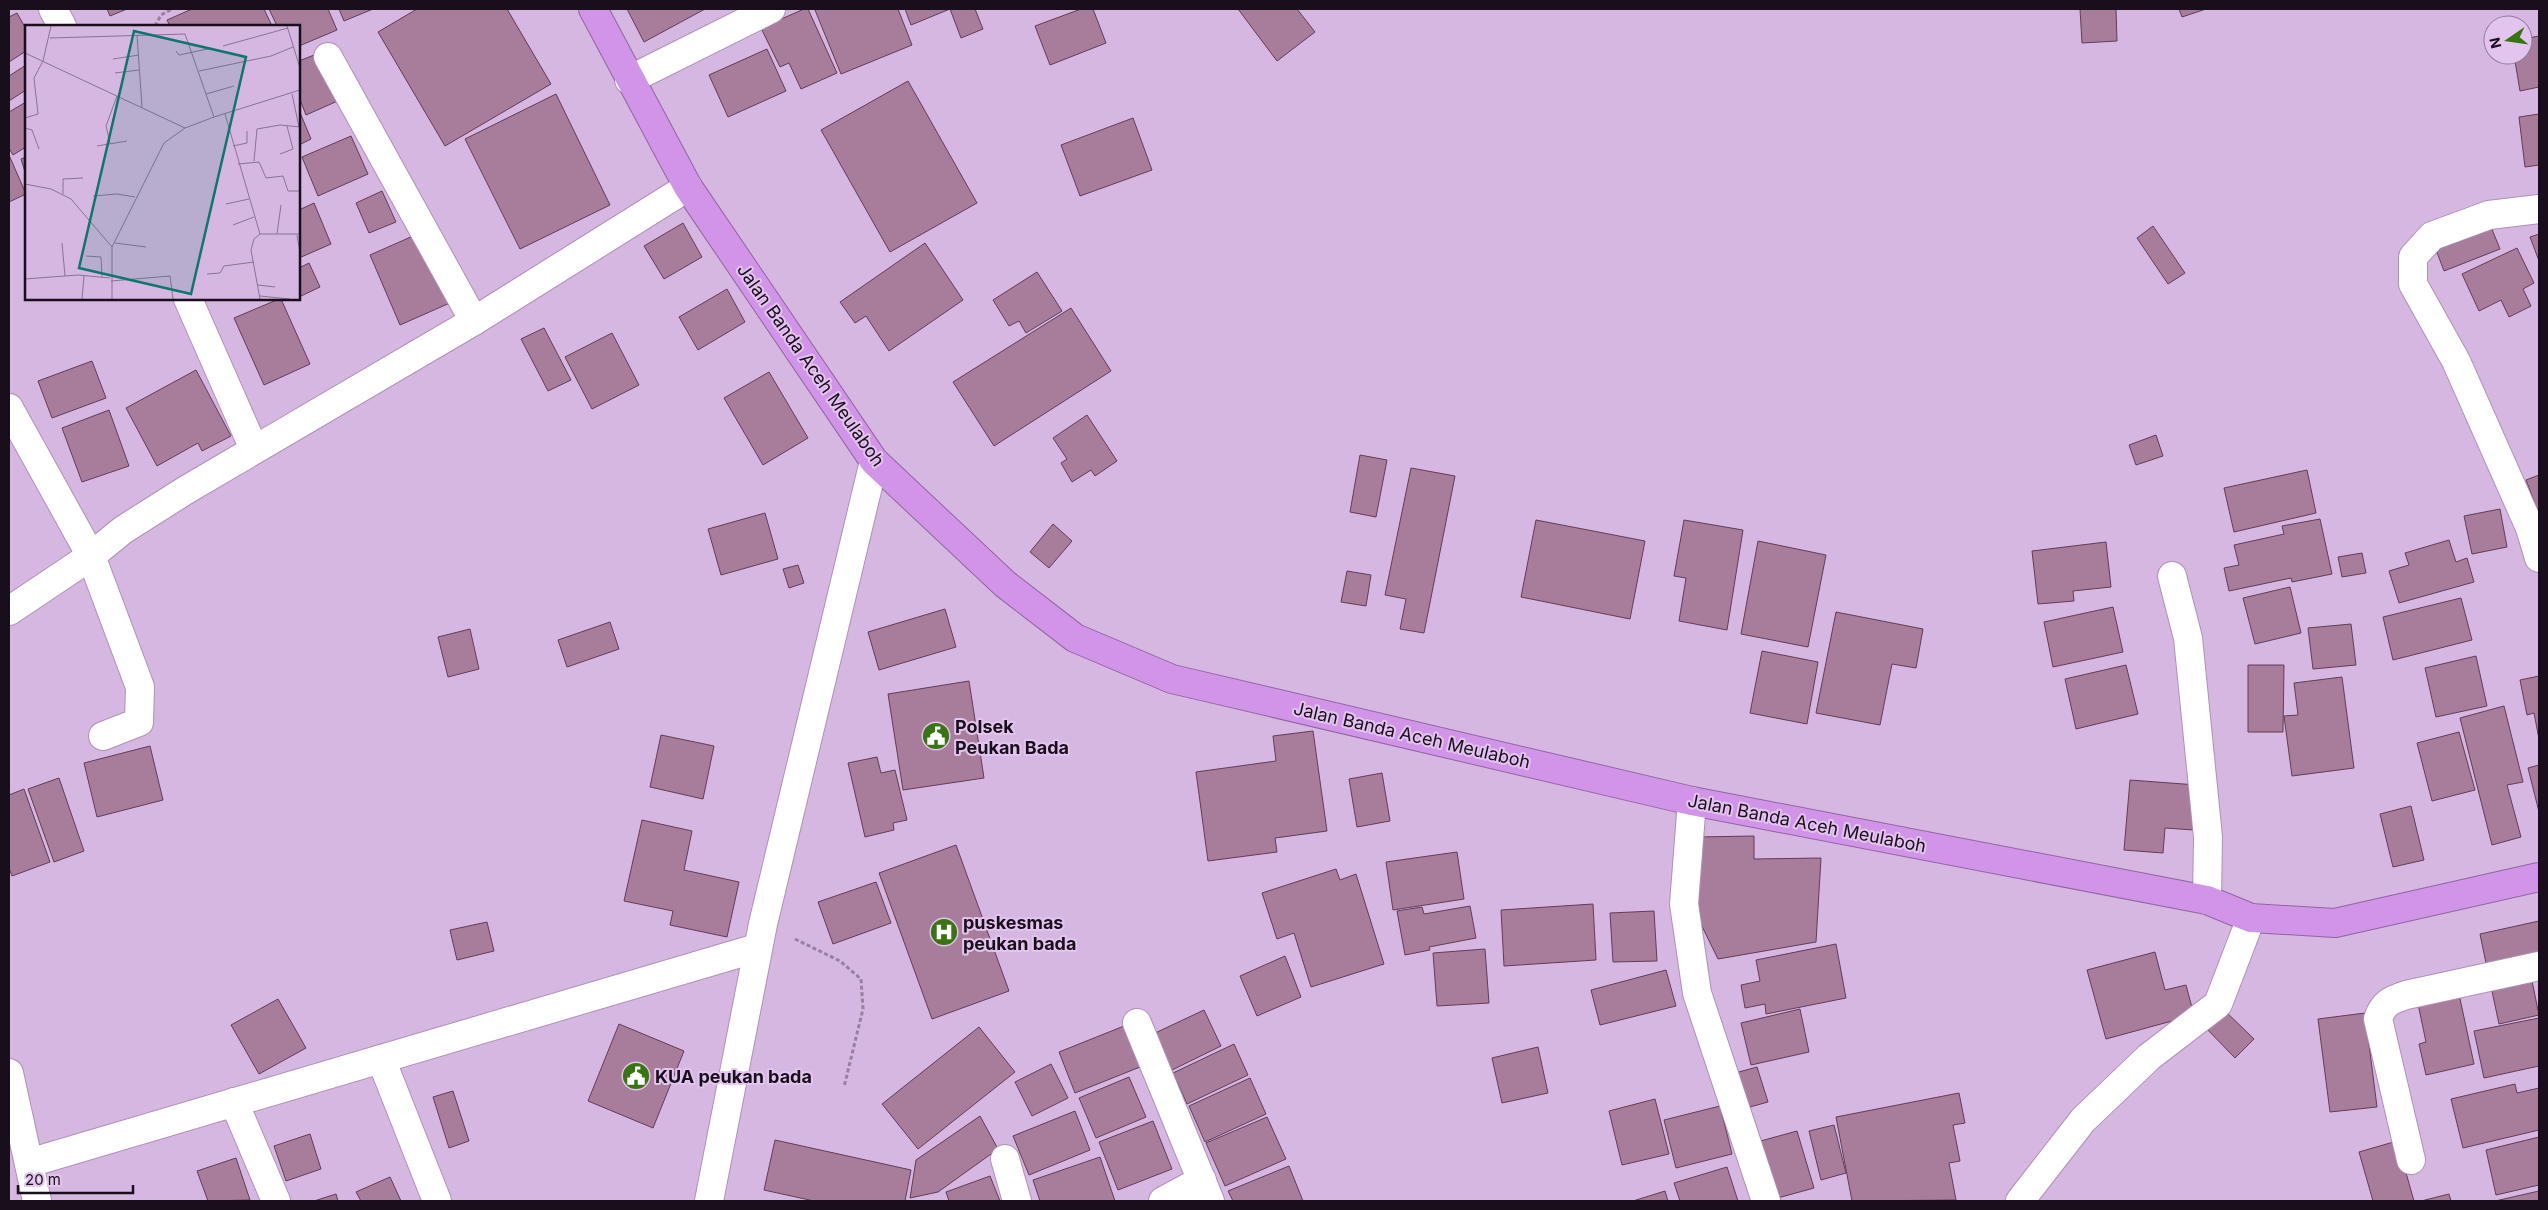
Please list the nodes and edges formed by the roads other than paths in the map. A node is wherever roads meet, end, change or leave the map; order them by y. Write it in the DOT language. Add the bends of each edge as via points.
graph roads {
  1 [pos="53,9"];
  2 [pos="593,9"];
  3 [pos="771,9"];
  4 [pos="61,25"];
  5 [pos="328,57"];
  6 [pos="629,80"];
  7 [pos="688,187"];
  8 [pos="2539,209"];
  9 [pos="188,300"];
  10 [pos="474,321"];
  11 [pos="9,408"];
  12 [pos="254,449"];
  13 [pos="874,461"];
  14 [pos="91,556"];
  15 [pos="2539,558"];
  16 [pos="2172,576"];
  17 [pos="9,611"];
  18 [pos="103,736"];
  19 [pos="1692,801"];
  20 [pos="2539,877"];
  21 [pos="2207,900"];
  22 [pos="2251,918"];
  23 [pos="760,936"];
  24 [pos="2539,966"];
  25 [pos="1137,1023"];
  26 [pos="381,1059"];
  27 [pos="9,1074"];
  28 [pos="234,1102"];
  29 [pos="1005,1159"];
  30 [pos="2411,1160"];
  31 [pos="29,1162"];
  32 [pos="1206,1191"];
  33 [pos="37,1201"];
  34 [pos="276,1201"];
  35 [pos="437,1201"];
  36 [pos="709,1201"];
  37 [pos="1017,1201"];
  38 [pos="1163,1201"];
  39 [pos="1766,1201"];
  40 [pos="2020,1201"];
  1 -- 4 [label="street"];
  2 -- 6 [label="highway, Jalan Banda Aceh Meulaboh"];
  3 -- 6 [label="street"];
  5 -- 10 [label="street"];
  6 -- 7 [label="highway, Jalan Banda Aceh Meulaboh"];
  7 -- 10 [label="street"];
  7 -- 13 [label="highway, Jalan Banda Aceh Meulaboh"];
  8 -- 15 [label="street" via="2489,215 2432,236 2413,256 2413,284 2456,361 2530,528"];
  9 -- 12 [label="street"];
  10 -- 12 [label="street"];
  11 -- 14 [label="street"];
  12 -- 14 [label="street" via="123,530"];
  13 -- 19 [label="highway, Jalan Banda Aceh Meulaboh" via="1004,584 1075,638 1163,675"];
  13 -- 23 [label="street"];
  14 -- 17 [label="street"];
  14 -- 18 [label="street" via="140,687 139,722"];
  16 -- 21 [label="street" via="2188,638 2208,837"];
  19 -- 21 [label="highway, Jalan Banda Aceh Meulaboh"];
  19 -- 39 [label="street" via="1684,904 1697,994"];
  20 -- 22 [label="highway, Jalan Banda Aceh Meulaboh" via="2335,923"];
  21 -- 22 [label="highway, Jalan Banda Aceh Meulaboh"];
  22 -- 40 [label="street" via="2218,1004 2149,1057 2083,1120"];
  23 -- 26 [label="street"];
  23 -- 36 [label="street"];
  24 -- 30 [label="street" via="2406,995 2389,1001 2382,1008 2378,1019"];
  25 -- 32 [label="street"];
  26 -- 28 [label="street"];
  26 -- 35 [label="street"];
  27 -- 31 [label="street"];
  28 -- 31 [label="street"];
  28 -- 34 [label="street"];
  29 -- 37 [label="street"];
  31 -- 33 [label="street"];
  32 -- 38 [label="street"];
}
